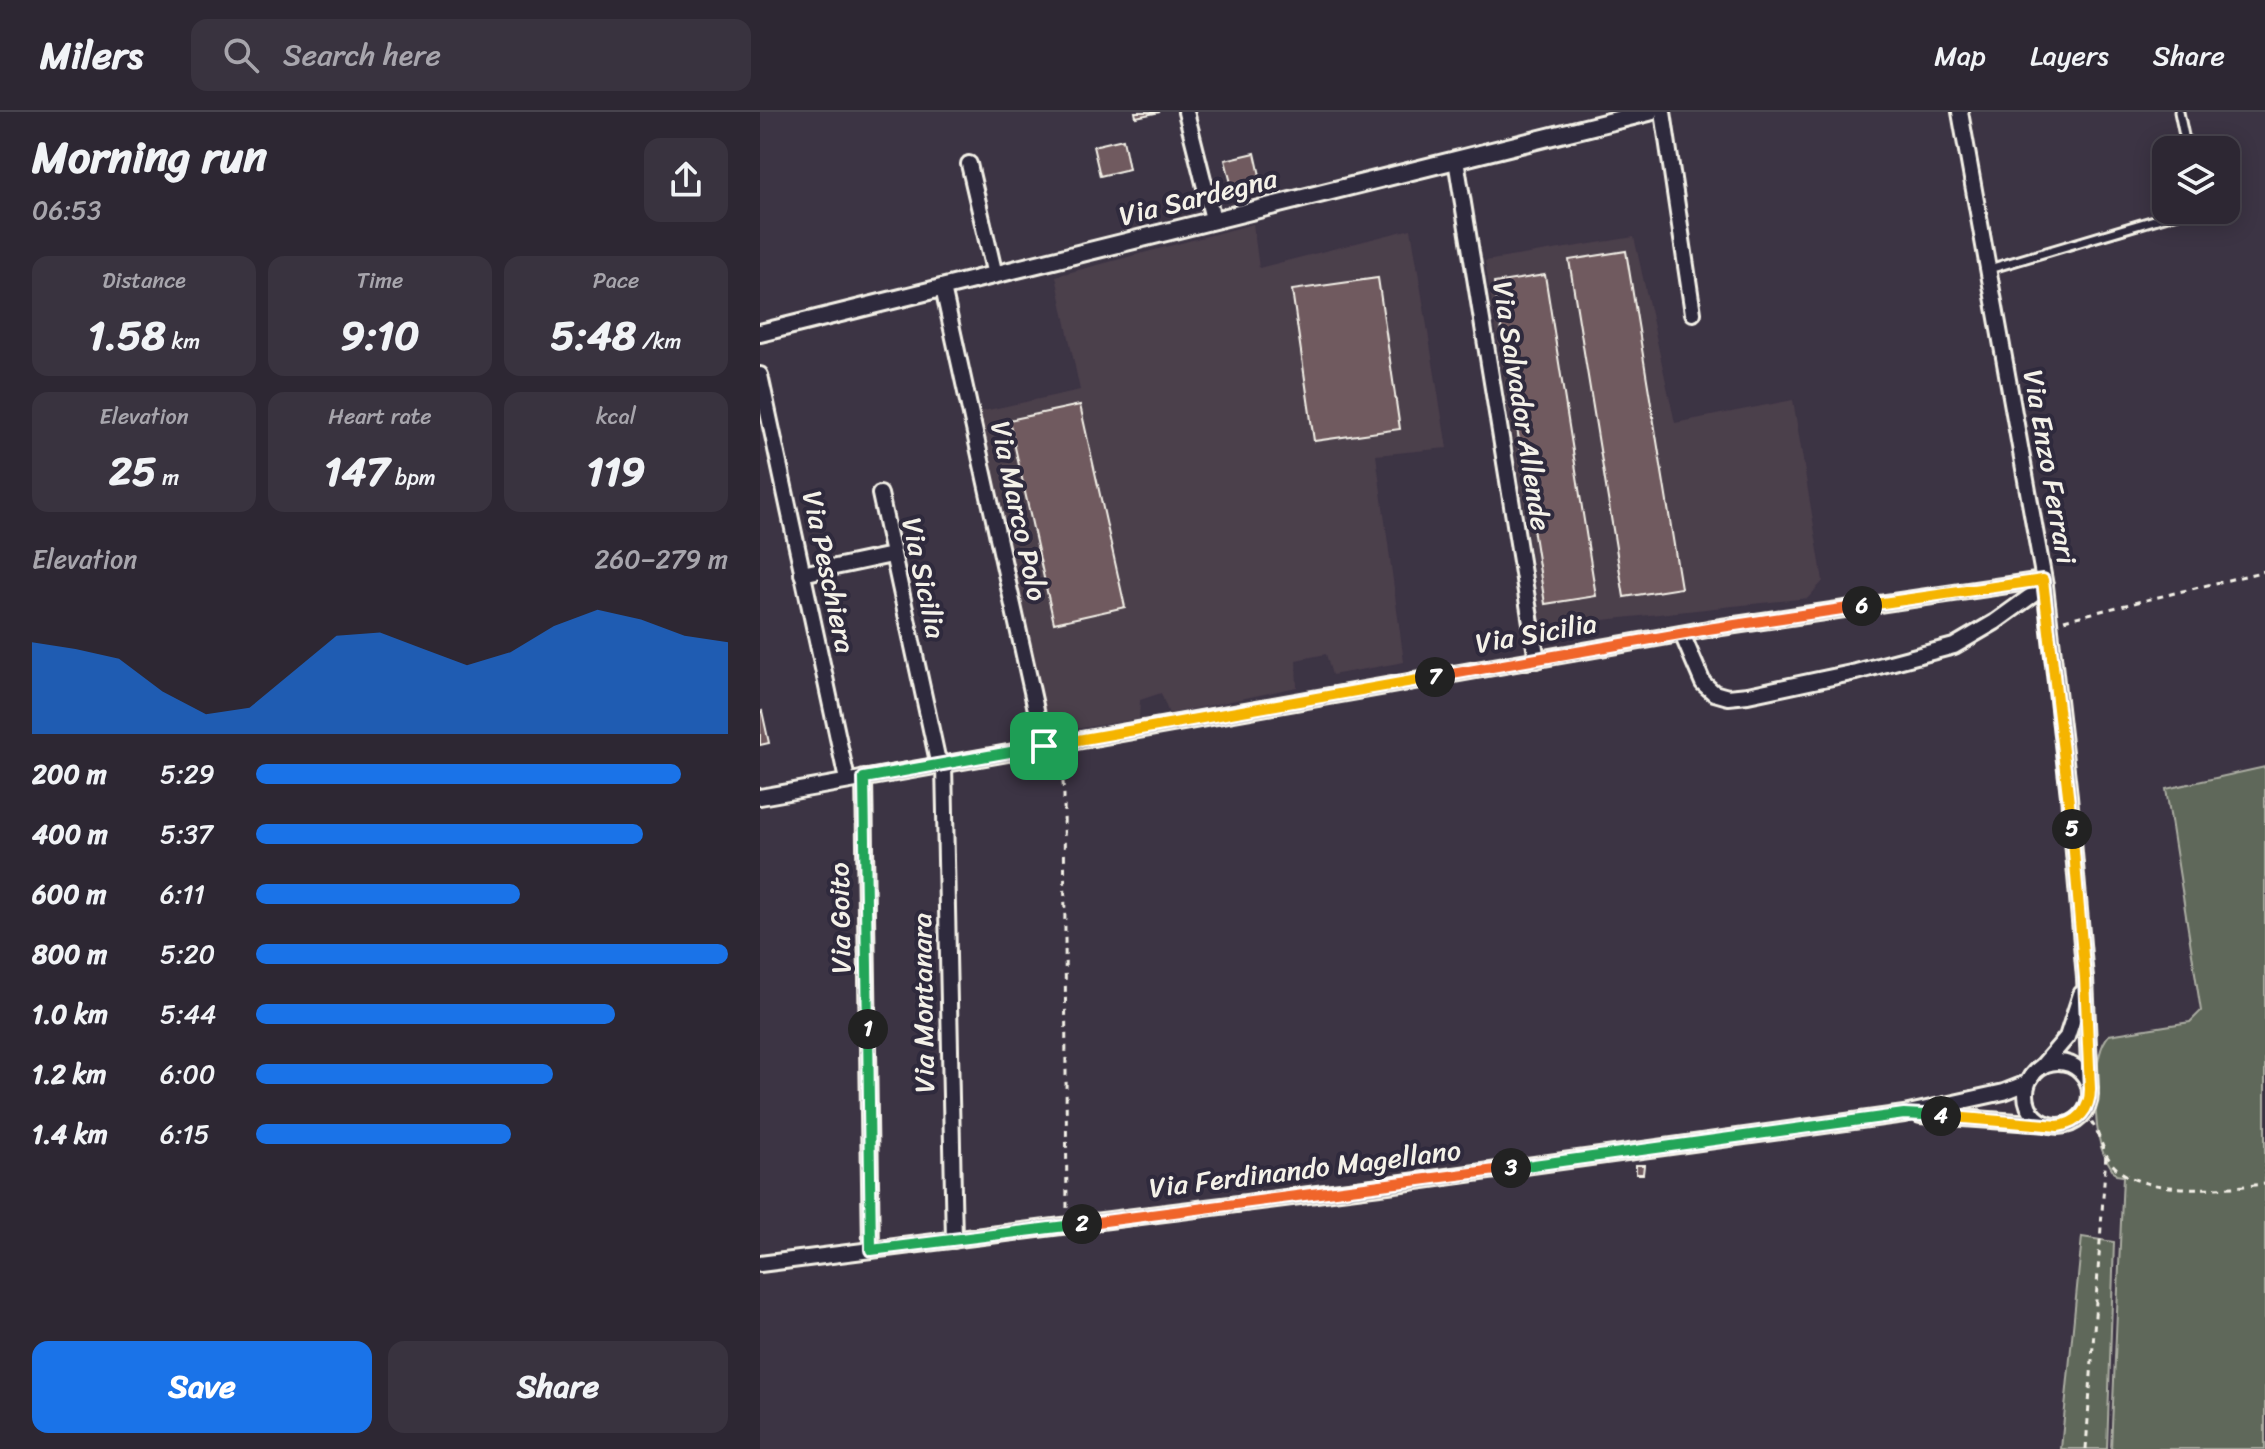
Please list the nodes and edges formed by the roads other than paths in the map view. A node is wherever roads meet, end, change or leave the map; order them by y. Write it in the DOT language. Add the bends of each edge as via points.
graph roads {
  1 [pos="1186,112"];
  2 [pos="1649,112"];
  3 [pos="1663,112"];
  4 [pos="1960,112"];
  5 [pos="2179,112"];
  6 [pos="2184,136"];
  7 [pos="1456,160"];
  8 [pos="969,164"];
  9 [pos="1213,219"];
  10 [pos="2152,221"];
  11 [pos="1989,269"];
  12 [pos="995,275"];
  13 [pos="943,288"];
  14 [pos="1693,313"];
  15 [pos="760,333"];
  16 [pos="760,375"];
  17 [pos="880,494"];
  18 [pos="892,555"];
  19 [pos="802,574"];
  20 [pos="2044,583"];
  21 [pos="1682,634"];
  22 [pos="1537,660"];
  23 [pos="1044,746"];
  24 [pos="944,765"];
  25 [pos="864,778"];
  26 [pos="847,780"];
  27 [pos="760,797"];
  28 [pos="2085,978"];
  29 [pos="2038,1070"];
  30 [pos="2090,1089"];
  31 [pos="1904,1114"];
  32 [pos="2048,1124"];
  33 [pos="954,1240"];
  34 [pos="871,1250"];
  35 [pos="760,1264"];
  1 -- 9 [label="street"];
  2 -- 7 [label="street, Via Sardegna"];
  3 -- 14 [label="street"];
  4 -- 11 [label="street, Via Enzo Ferrari"];
  5 -- 6 [label="lane"];
  7 -- 9 [label="street, Via Sardegna"];
  7 -- 22 [label="street, Via Salvador Allende"];
  8 -- 12 [label="street"];
  9 -- 12 [label="street, Via Sardegna"];
  10 -- 11 [label="lane"];
  11 -- 20 [label="street, Via Enzo Ferrari"];
  12 -- 13 [label="street, Via Sardegna"];
  13 -- 15 [label="street, Via Sardegna"];
  13 -- 23 [label="street, Via Marco Polo"];
  16 -- 19 [label="street, Via Peschiera"];
  17 -- 18 [label="street, Via Sicilia"];
  18 -- 19 [label="street"];
  18 -- 24 [label="street, Via Sicilia" via="937,757"];
  19 -- 26 [label="street, Via Peschiera"];
  20 -- 21 [label="street, Via Sicilia"];
  20 -- 21 [label="street" via="1954,646 1748,695 1728,697 1703,683"];
  20 -- 28 [label="street, Via Enzo Ferrari"];
  21 -- 22 [label="street, Via Sicilia"];
  22 -- 23 [label="street, Via Sicilia"];
  23 -- 24 [label="street, Via Sicilia"];
  24 -- 25 [label="street, Via Sicilia"];
  24 -- 33 [label="street, Via Montanara"];
  25 -- 26 [label="street, Via Sicilia"];
  25 -- 34 [label="street, Via Goito"];
  26 -- 27 [label="street, Via Sicilia"];
  28 -- 29 [label="street, Via Enzo Ferrari" via="2067,1037"];
  28 -- 30 [label="street, Via Enzo Ferrari"];
  29 -- 30 [label="street" via="2063,1062 2072,1065"];
  29 -- 31 [label="street, Via Ferdinando Magellano" via="2027,1083 2004,1092"];
  29 -- 32 [label="street" via="2028,1083 2027,1103"];
  30 -- 32 [label="street" via="2083,1113 2068,1124"];
  31 -- 32 [label="street, Via Ferdinando Magellano"];
  31 -- 33 [label="street, Via Ferdinando Magellano"];
  33 -- 34 [label="street, Via Ferdinando Magellano"];
  34 -- 35 [label="street, Via Ferdinando Magellano"];
}
